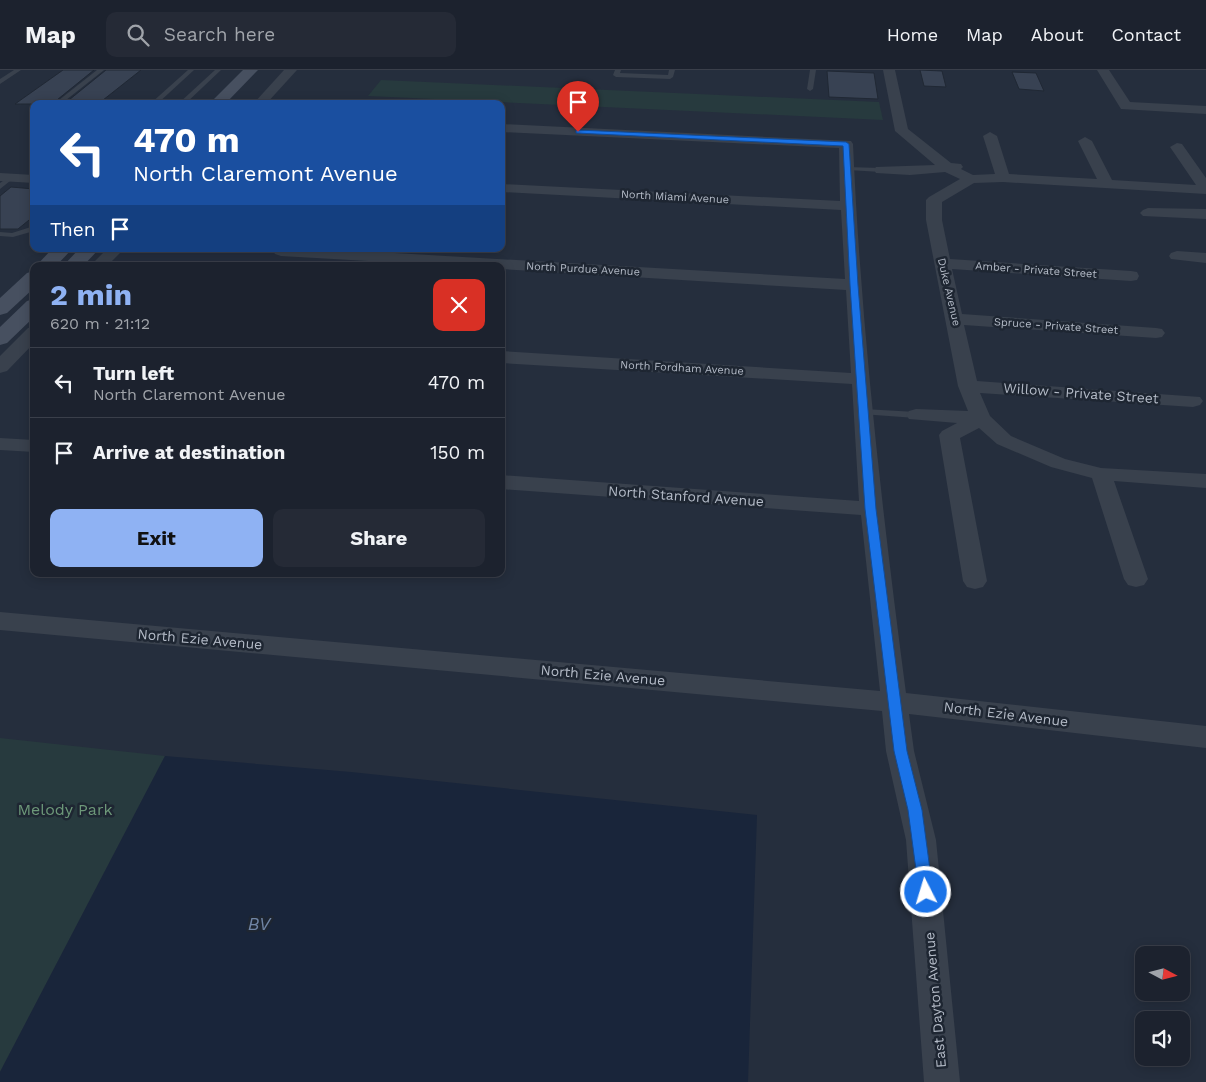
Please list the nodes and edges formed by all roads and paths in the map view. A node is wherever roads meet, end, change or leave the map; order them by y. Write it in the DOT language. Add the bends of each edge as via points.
graph roads {
  1 [pos="18,70"];
  2 [pos="101,70"];
  3 [pos="191,70"];
  4 [pos="218,70"];
  5 [pos="291,70"];
  6 [pos="618,70"];
  7 [pos="672,70"];
  8 [pos="813,70"];
  9 [pos="889,70"];
  10 [pos="1103,70"];
  11 [pos="257,73"];
  12 [pos="0,82"];
  13 [pos="810,89"];
  14 [pos="244,97"];
  15 [pos="62,100"];
  16 [pos="157,100"];
  17 [pos="185,100"];
  18 [pos="221,100"];
  19 [pos="263,100"];
  20 [pos="1206,110"];
  21 [pos="916,125"];
  22 [pos="505,128"];
  23 [pos="990,136"];
  24 [pos="1085,142"];
  25 [pos="1177,147"];
  26 [pos="847,156"];
  27 [pos="948,168"];
  28 [pos="881,170"];
  29 [pos="967,172"];
  30 [pos="6,177"];
  31 [pos="30,178"];
  32 [pos="1003,178"];
  33 [pos="1106,183"];
  34 [pos="0,187"];
  35 [pos="505,188"];
  36 [pos="1206,190"];
  37 [pos="848,206"];
  38 [pos="1148,212"];
  39 [pos="1206,214"];
  40 [pos="30,231"];
  41 [pos="0,234"];
  42 [pos="61,252"];
  43 [pos="87,252"];
  44 [pos="113,252"];
  45 [pos="315,252"];
  46 [pos="1177,256"];
  47 [pos="1206,258"];
  48 [pos="49,262"];
  49 [pos="76,262"];
  50 [pos="102,262"];
  51 [pos="478,262"];
  52 [pos="942,263"];
  53 [pos="505,264"];
  54 [pos="1131,276"];
  55 [pos="30,281"];
  56 [pos="854,285"];
  57 [pos="0,309"];
  58 [pos="30,309"];
  59 [pos="955,319"];
  60 [pos="1156,333"];
  61 [pos="30,336"];
  62 [pos="0,339"];
  63 [pos="505,357"];
  64 [pos="0,367"];
  65 [pos="862,379"];
  66 [pos="968,386"];
  67 [pos="1193,400"];
  68 [pos="864,412"];
  69 [pos="916,415"];
  70 [pos="981,419"];
  71 [pos="0,444"];
  72 [pos="30,446"];
  73 [pos="1101,474"];
  74 [pos="1206,480"];
  75 [pos="505,482"];
  76 [pos="871,509"];
  77 [pos="1136,579"];
  78 [pos="975,581"];
  79 [pos="0,621"];
  80 [pos="896,702"];
  81 [pos="1205,741"];
  82 [pos="942,1082"];
  1 -- 12 [label="lane"];
  2 -- 15 [label="lane"];
  3 -- 16 [label="lane"];
  4 -- 17 [label="lane"];
  5 -- 19 [label="street"];
  6 -- 7 [label="lane" via="616,75 670,77"];
  8 -- 13 [label="lane"];
  9 -- 27 [label="street" via="902,131"];
  10 -- 20 [label="street" via="1126,106"];
  11 -- 14 [label="main road"];
  11 -- 18 [label="main road"];
  21 -- 29 [label="street"];
  22 -- 26 [label="street"];
  23 -- 32 [label="street"];
  24 -- 33 [label="street"];
  25 -- 36 [label="street"];
  26 -- 28 [label="lane"];
  26 -- 37 [label="street, East Dayton Avenue"];
  27 -- 28 [label="street"];
  27 -- 29 [label="street"];
  29 -- 32 [label="street, Duke Avenue"];
  29 -- 52 [label="street, Duke Avenue" via="934,200 934,220"];
  30 -- 31 [label="street"];
  30 -- 34 [label="lane"];
  32 -- 33 [label="street, Duke Avenue"];
  33 -- 36 [label="street, Duke Avenue"];
  35 -- 37 [label="street, North Miami Avenue"];
  37 -- 56 [label="street, East Dayton Avenue"];
  38 -- 39 [label="street"];
  40 -- 41 [label="lane" via="14,235"];
  42 -- 48 [label="main road"];
  43 -- 49 [label="main road"];
  44 -- 50 [label="street"];
  45 -- 51 [label="street, North Purdue Avenue"];
  46 -- 47 [label="street"];
  52 -- 54 [label="street, Amber - Private Street"];
  52 -- 59 [label="street, Duke Avenue"];
  53 -- 56 [label="street, North Purdue Avenue"];
  55 -- 57 [label="main road"];
  56 -- 65 [label="street, East Dayton Avenue"];
  58 -- 62 [label="main road"];
  59 -- 60 [label="street, Spruce - Private Street"];
  59 -- 66 [label="street, Duke Avenue"];
  61 -- 64 [label="street"];
  63 -- 65 [label="street, North Fordham Avenue"];
  65 -- 68 [label="street, East Dayton Avenue"];
  66 -- 67 [label="street, Willow - Private Street"];
  66 -- 70 [label="street, Duke Avenue"];
  68 -- 69 [label="lane"];
  68 -- 76 [label="street, East Dayton Avenue"];
  69 -- 70 [label="street"];
  70 -- 73 [label="street, Duke Avenue" via="1004,440 1058,463"];
  70 -- 78 [label="street" via="949,435"];
  71 -- 72 [label="street"];
  73 -- 74 [label="street, Duke Avenue"];
  73 -- 77 [label="street"];
  75 -- 76 [label="street, North Stanford Avenue"];
  76 -- 80 [label="street, East Dayton Avenue"];
  79 -- 80 [label="street, North Ezie Avenue"];
  80 -- 81 [label="street, North Ezie Avenue"];
  80 -- 82 [label="street, East Dayton Avenue" via="900,751 921,840"];
}
